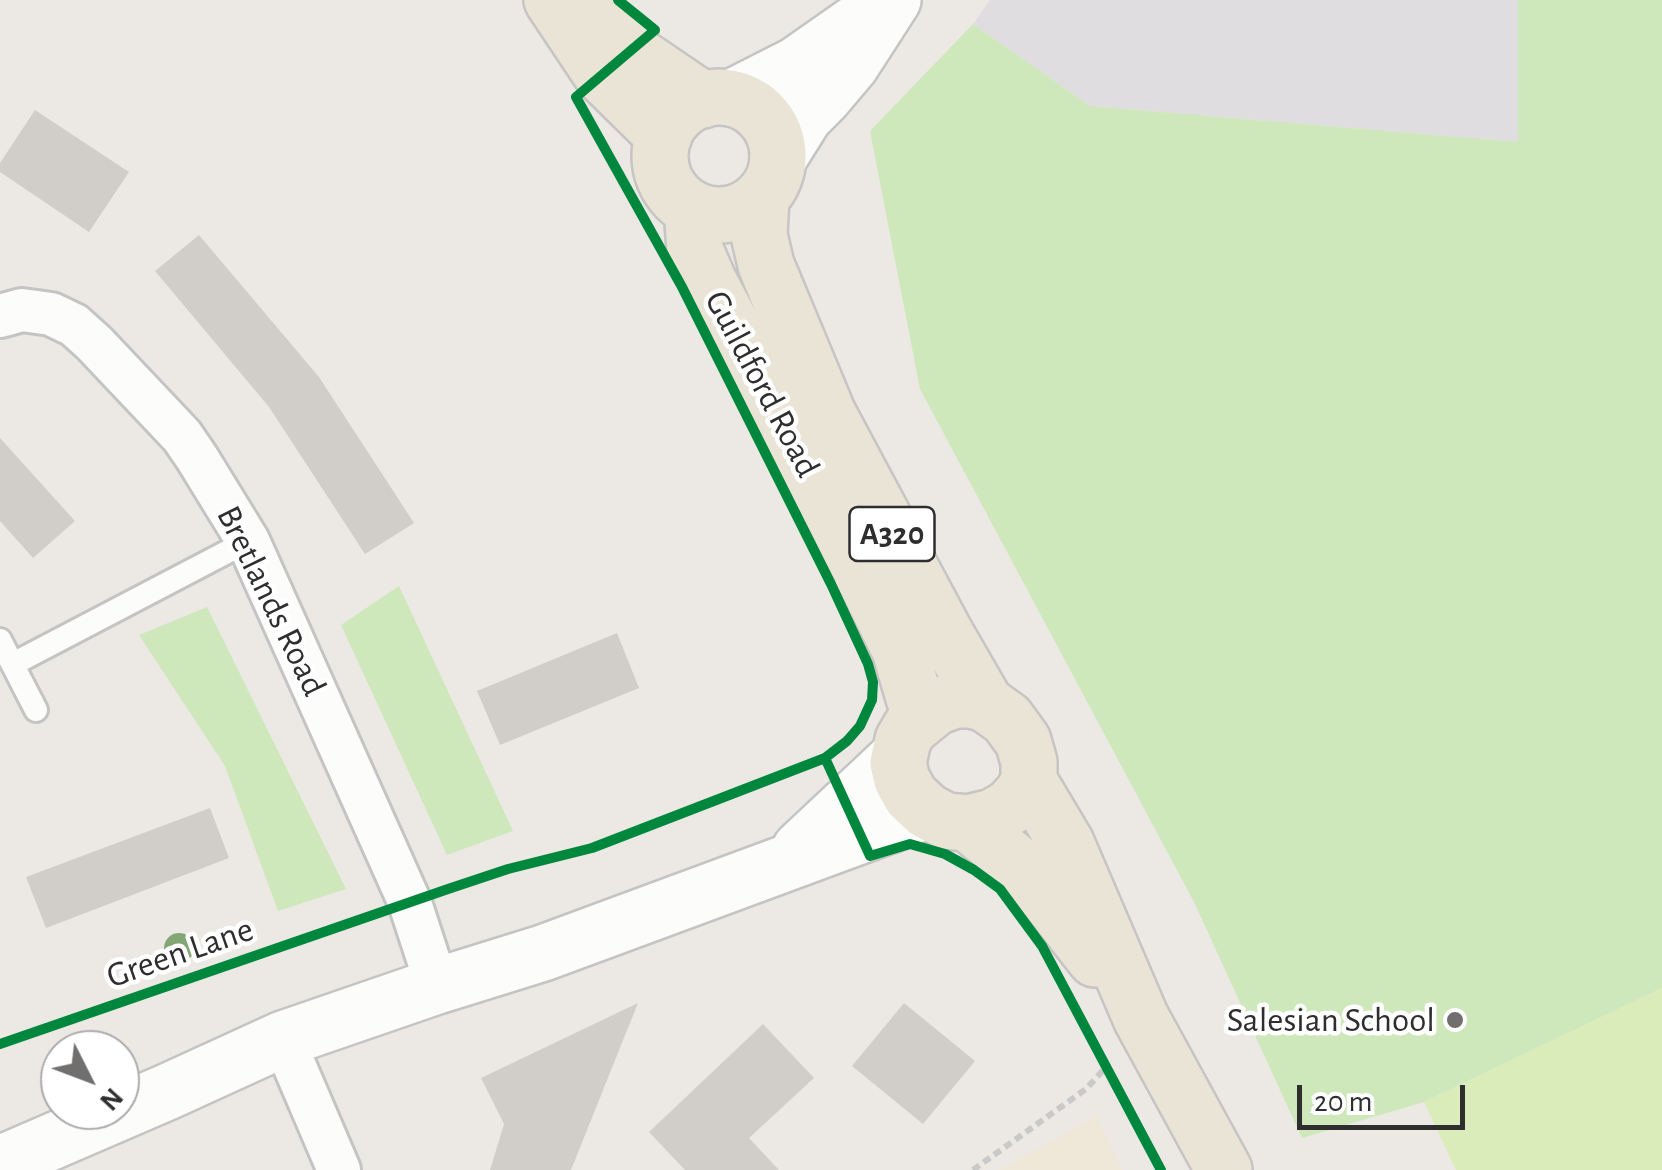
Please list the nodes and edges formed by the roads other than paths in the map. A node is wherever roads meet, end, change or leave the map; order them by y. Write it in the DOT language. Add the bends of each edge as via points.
graph roads {
  1 [pos="552,0"];
  2 [pos="580,0"];
  3 [pos="891,0"];
  4 [pos="717,99"];
  5 [pos="664,136"];
  6 [pos="770,178"];
  7 [pos="692,209"];
  8 [pos="0,316"];
  9 [pos="248,541"];
  10 [pos="0,640"];
  11 [pos="12,664"];
  12 [pos="986,704"];
  13 [pos="36,710"];
  14 [pos="909,737"];
  15 [pos="1029,781"];
  16 [pos="947,817"];
  17 [pos="787,862"];
  18 [pos="437,986"];
  19 [pos="1142,1018"];
  20 [pos="283,1039"];
  21 [pos="0,1164"];
  22 [pos="339,1170"];
  23 [pos="1224,1170"];
  1 -- 5 [label="main road" via="602,75"];
  2 -- 4 [label="main road, A320" via="654,68"];
  3 -- 4 [label="street" via="796,66"];
  3 -- 6 [label="street" via="851,65 805,116"];
  4 -- 5 [label="main road" via="685,108"];
  4 -- 6 [label="main road, A320" via="750,106 771,128 778,148"];
  5 -- 7 [label="main road" via="662,173 671,192"];
  6 -- 7 [label="main road" via="745,210"];
  6 -- 12 [label="main road, Guildford Road / A320" via="759,234 766,265 828,414"];
  7 -- 14 [label="main road, Guildford Road / A320" via="695,250 708,280 900,650"];
  8 -- 9 [label="street, Bretlands Road" via="22,310 51,314 94,342 182,436"];
  9 -- 11 [label="lane"];
  9 -- 18 [label="street, Bretlands Road" via="410,903"];
  10 -- 11 [label="lane"];
  11 -- 13 [label="lane"];
  12 -- 14 [label="main road" via="956,700 936,707"];
  12 -- 15 [label="main road, A320" via="1024,741"];
  14 -- 16 [label="main road, A320" via="902,780 911,796"];
  14 -- 17 [label="street"];
  15 -- 16 [label="main road" via="1010,807 992,817"];
  15 -- 19 [label="main road, A320" via="1066,843"];
  16 -- 17 [label="street"];
  16 -- 19 [label="main road, A320" via="1026,872"];
  17 -- 18 [label="street" via="543,954"];
  18 -- 20 [label="street"];
  19 -- 23 [label="main road, A320"];
  20 -- 21 [label="street"];
  20 -- 22 [label="street"];
}
